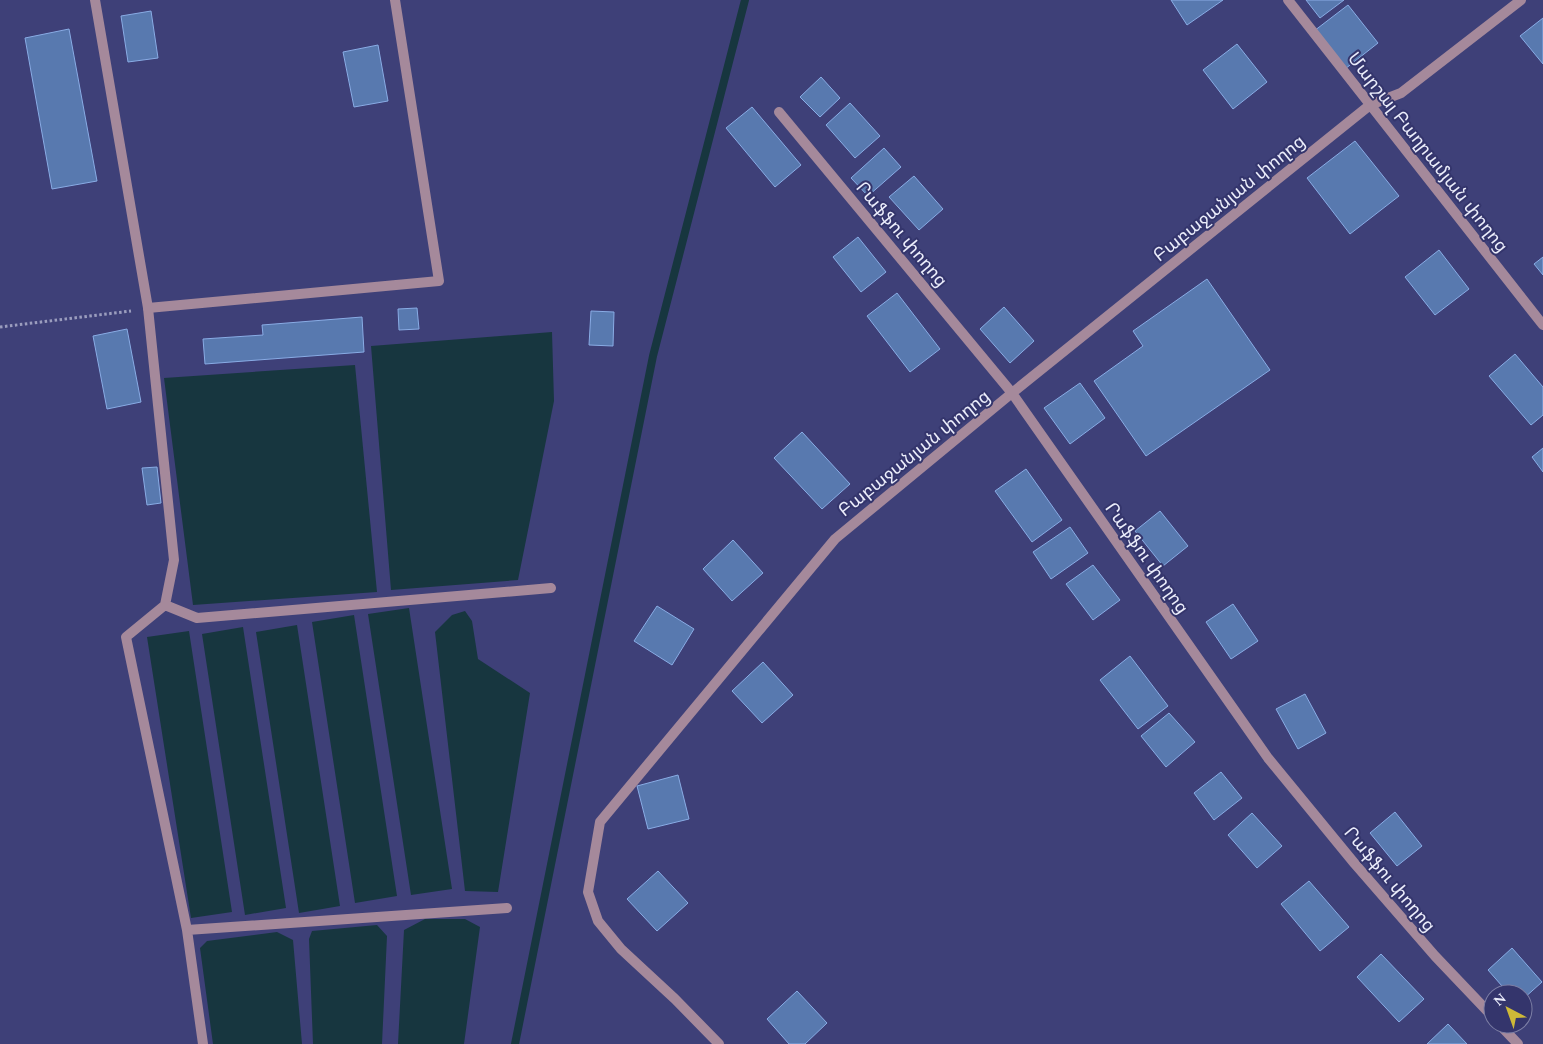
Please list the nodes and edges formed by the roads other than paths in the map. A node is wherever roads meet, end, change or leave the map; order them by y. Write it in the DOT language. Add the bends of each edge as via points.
graph roads {
  1 [pos="95,0"];
  2 [pos="395,0"];
  3 [pos="1288,0"];
  4 [pos="1521,0"];
  5 [pos="1370,105"];
  6 [pos="779,112"];
  7 [pos="148,308"];
  8 [pos="1543,325"];
  9 [pos="1012,393"];
  10 [pos="551,588"];
  11 [pos="165,605"];
  12 [pos="506,908"];
  13 [pos="187,930"];
  14 [pos="1483,1007"];
  15 [pos="1508,1034"];
  16 [pos="202,1044"];
  17 [pos="719,1044"];
  18 [pos="1518,1044"];
  1 -- 7 [label="street"];
  2 -- 7 [label="street" via="439,281"];
  3 -- 5 [label="street, Մարշալ Բաղրամյան փողոց"];
  4 -- 5 [label="street, Բաբաջանյան փողոց" via="1401,93"];
  5 -- 8 [label="street, Մարշալ Բաղրամյան փողոց"];
  5 -- 9 [label="street, Բաբաջանյան փողոց"];
  6 -- 9 [label="street, Րաֆֆու փողոց"];
  7 -- 11 [label="street" via="174,560"];
  9 -- 14 [label="street, Րաֆֆու փողոց" via="1268,758 1361,872"];
  9 -- 17 [label="street, Բաբաջանյան փողոց" via="836,539 600,822 588,892 598,921 621,949"];
  10 -- 11 [label="street" via="197,618"];
  11 -- 13 [label="street" via="126,637"];
  12 -- 13 [label="street"];
  13 -- 16 [label="street"];
  15 -- 18 [label="street"];
}
